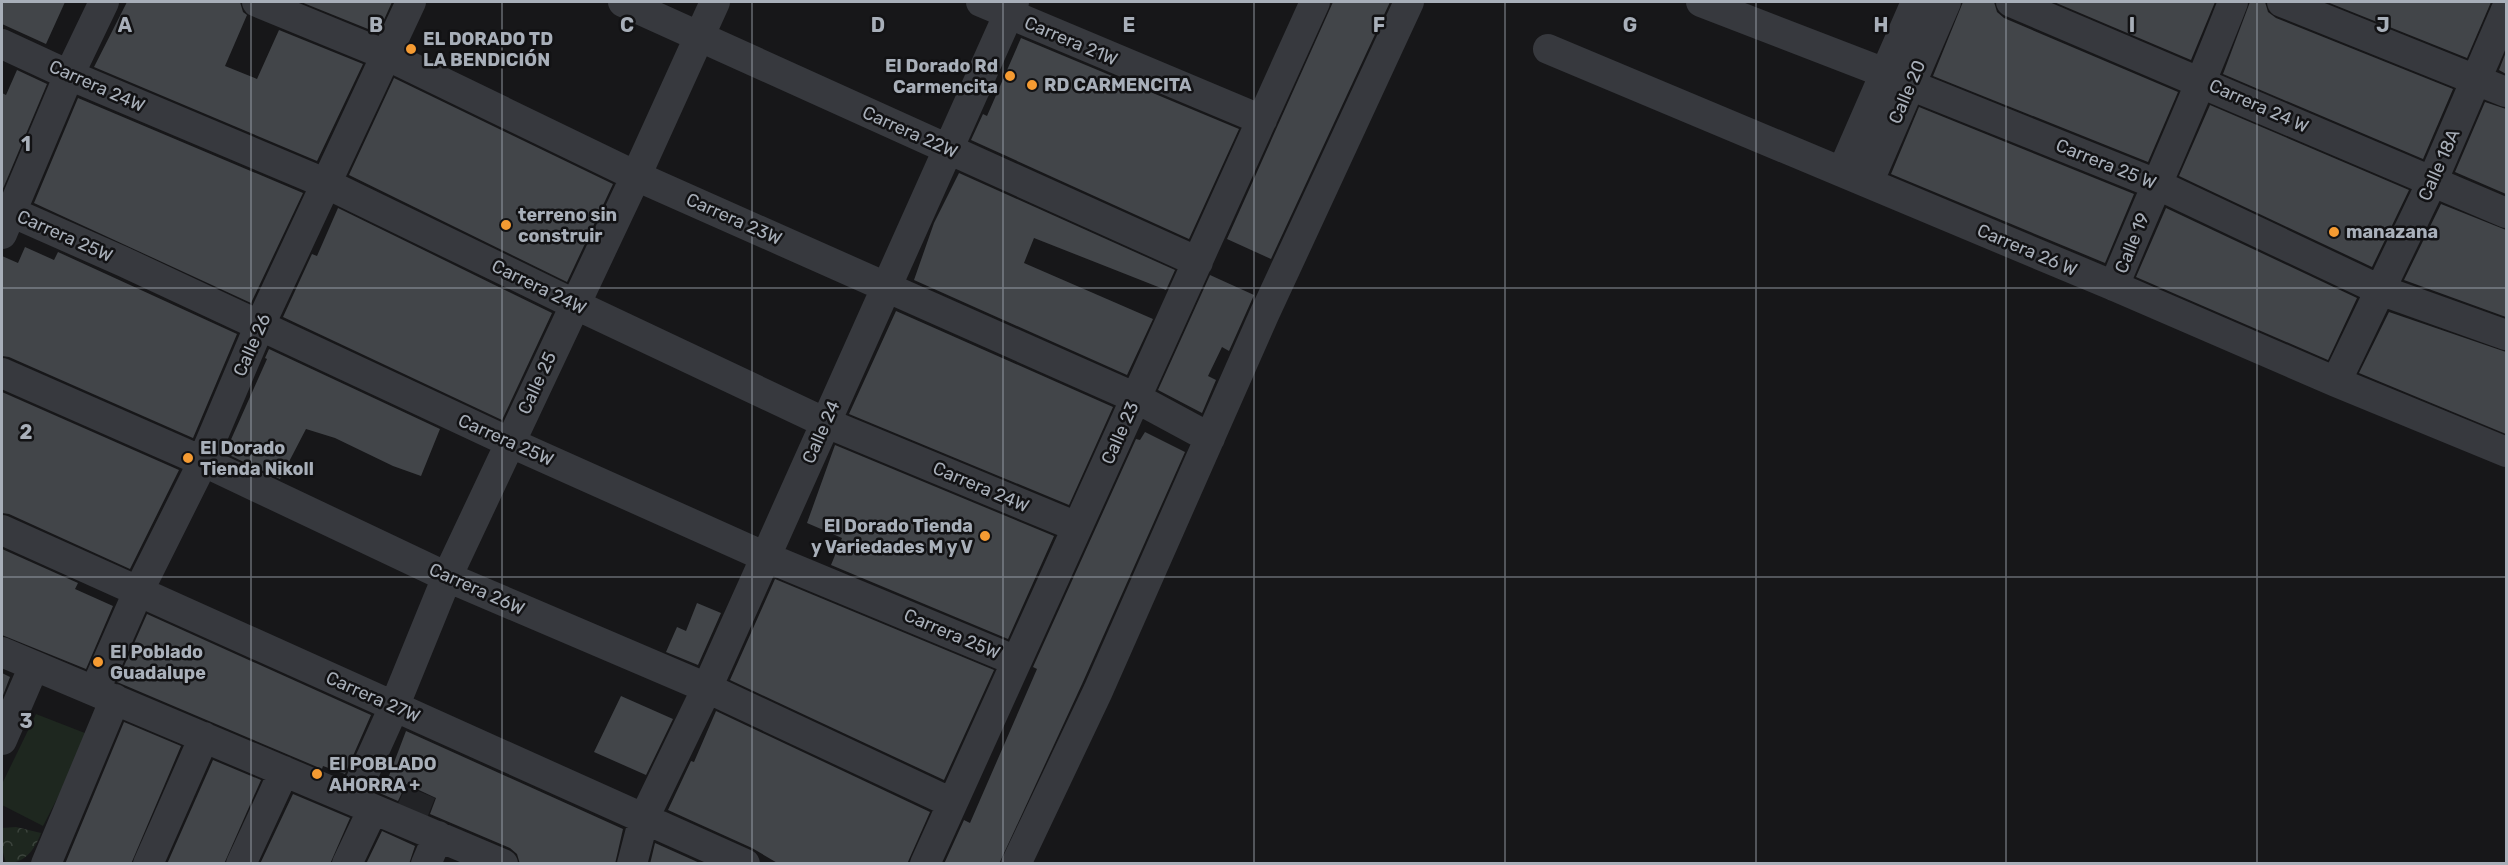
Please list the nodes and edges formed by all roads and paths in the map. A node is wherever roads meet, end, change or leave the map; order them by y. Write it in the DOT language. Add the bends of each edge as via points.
graph roads {
  1 [pos="104,2"];
  2 [pos="257,2"];
  3 [pos="411,2"];
  4 [pos="623,2"];
  5 [pos="715,2"];
  6 [pos="981,2"];
  7 [pos="1315,2"];
  8 [pos="1409,2"];
  9 [pos="1701,2"];
  10 [pos="1916,2"];
  11 [pos="1946,2"];
  12 [pos="2011,2"];
  13 [pos="2234,2"];
  14 [pos="2282,2"];
  15 [pos="1011,8"];
  16 [pos="2506,10"];
  17 [pos="699,36"];
  18 [pos="2,44"];
  19 [pos="1548,49"];
  20 [pos="386,56"];
  21 [pos="69,75"];
  22 [pos="1898,79"];
  23 [pos="2203,81"];
  24 [pos="2477,81"];
  25 [pos="2506,92"];
  26 [pos="1262,120"];
  27 [pos="948,150"];
  28 [pos="636,176"];
  29 [pos="1855,178"];
  30 [pos="2432,182"];
  31 [pos="327,184"];
  32 [pos="2156,184"];
  33 [pos="2506,213"];
  34 [pos="5,218"];
  35 [pos="1197,262"];
  36 [pos="2114,286"];
  37 [pos="889,287"];
  38 [pos="2380,290"];
  39 [pos="574,304"];
  40 [pos="259,327"];
  41 [pos="2506,335"];
  42 [pos="2,373"];
  43 [pos="2336,382"];
  44 [pos="1136,398"];
  45 [pos="824,422"];
  46 [pos="1210,438"];
  47 [pos="509,442"];
  48 [pos="2506,452"];
  49 [pos="202,461"];
  50 [pos="1077,527"];
  51 [pos="2,530"];
  52 [pos="766,557"];
  53 [pos="447,577"];
  54 [pos="138,592"];
  55 [pos="2,652"];
  56 [pos="1016,661"];
  57 [pos="34,666"];
  58 [pos="707,688"];
  59 [pos="105,695"];
  60 [pos="394,707"];
  61 [pos="204,737"];
  62 [pos="2,740"];
  63 [pos="284,771"];
  64 [pos="952,803"];
  65 [pos="363,804"];
  66 [pos="644,818"];
  67 [pos="438,836"];
  68 [pos="46,864"];
  69 [pos="148,864"];
  70 [pos="241,864"];
  71 [pos="347,864"];
  72 [pos="426,864"];
  73 [pos="502,864"];
  74 [pos="632,864"];
  75 [pos="745,864"];
  76 [pos="925,864"];
  77 [pos="1016,864"];
  1 -- 21 [label="street"];
  2 -- 20 [label="street, Carrera 23W"];
  3 -- 20 [label="street, Calle 26"];
  4 -- 17 [label="street, Carrera 22W"];
  5 -- 17 [label="street, Calle 25"];
  6 -- 15 [label="street, Carrera 21W"];
  7 -- 26 [label="street, Calle 23"];
  8 -- 46 [label="street"];
  9 -- 22 [label="street, Carrera 25 W"];
  10 -- 22 [label="street, Calle 20"];
  11 -- 22 [label="street, Calle 20"];
  12 -- 23 [label="street, Carrera 24 W"];
  13 -- 23 [label="street, Calle 19"];
  14 -- 24 [label="street"];
  15 -- 26 [label="street, Carrera 21W"];
  15 -- 27 [label="street, Calle 24"];
  16 -- 24 [label="street, Calle 18A"];
  17 -- 27 [label="street, Carrera 22W"];
  17 -- 28 [label="street, Calle 25"];
  18 -- 21 [label="street, Carrera 24W"];
  19 -- 29 [label="street, Carrera 26 W"];
  20 -- 28 [label="street, Carrera 23W"];
  20 -- 31 [label="street, Calle 26"];
  21 -- 31 [label="street, Carrera 24W"];
  21 -- 34 [label="street"];
  22 -- 29 [label="street, Calle 20"];
  22 -- 32 [label="street, Carrera 25 W"];
  23 -- 30 [label="street, Carrera 24 W"];
  23 -- 32 [label="street, Calle 19"];
  24 -- 25 [label="street"];
  24 -- 30 [label="street, Calle 18A"];
  26 -- 35 [label="street, Calle 23"];
  27 -- 35 [label="street, Carrera 22W"];
  27 -- 37 [label="street, Calle 24"];
  28 -- 37 [label="street, Carrera 23W"];
  28 -- 39 [label="street, Calle 25"];
  29 -- 36 [label="street, Carrera 26 W"];
  30 -- 33 [label="street, Carrera 24 W"];
  30 -- 38 [label="street, Calle 18A"];
  31 -- 39 [label="street, Carrera 24W"];
  31 -- 40 [label="street, Calle 26"];
  32 -- 36 [label="street, Calle 19"];
  32 -- 38 [label="street, Carrera 25 W"];
  34 -- 40 [label="street, Carrera 25W"];
  35 -- 44 [label="street, Calle 23"];
  36 -- 43 [label="street, Carrera 26 W"];
  37 -- 44 [label="street, Carrera 23W"];
  37 -- 45 [label="street, Calle 24"];
  38 -- 41 [label="street, Carrera 25 W"];
  38 -- 43 [label="street, Calle 18A"];
  39 -- 45 [label="street, Carrera 24W"];
  39 -- 47 [label="street, Calle 25"];
  40 -- 47 [label="street, Carrera 25W"];
  40 -- 49 [label="street, Calle 26"];
  42 -- 49 [label="street, Carrera 26W"];
  43 -- 48 [label="street, Carrera 26 W"];
  44 -- 46 [label="street, Carrera 23W"];
  44 -- 50 [label="street, Calle 23"];
  45 -- 50 [label="street, Carrera 24W"];
  45 -- 52 [label="street, Calle 24"];
  46 -- 77 [label="street" via="1103,681"];
  47 -- 52 [label="street, Carrera 25W"];
  47 -- 53 [label="street, Calle 25"];
  49 -- 53 [label="street, Carrera 26W"];
  49 -- 54 [label="street, Calle 26"];
  50 -- 56 [label="street, Calle 23"];
  51 -- 54 [label="street, Carrera 27W"];
  52 -- 56 [label="street, Carrera 25W"];
  52 -- 58 [label="street, Calle 24"];
  53 -- 58 [label="street, Carrera 26W"];
  53 -- 60 [label="street, Calle 25"];
  54 -- 59 [label="street, Calle 26"];
  54 -- 60 [label="street, Carrera 27W"];
  55 -- 57 [label="street"];
  56 -- 64 [label="street, Calle 23"];
  57 -- 59 [label="street"];
  57 -- 62 [label="street"];
  58 -- 64 [label="street, Carrera 26W"];
  58 -- 66 [label="street, Calle 24"];
  59 -- 61 [label="street"];
  59 -- 68 [label="street, Calle 26"];
  60 -- 65 [label="street, Calle 25"];
  60 -- 66 [label="street, Carrera 27W"];
  61 -- 63 [label="street"];
  61 -- 69 [label="street"];
  63 -- 65 [label="street"];
  63 -- 70 [label="street"];
  64 -- 76 [label="street, Calle 23"];
  65 -- 67 [label="street"];
  65 -- 71 [label="street, Calle 25"];
  66 -- 74 [label="street, Calle 24"];
  66 -- 75 [label="street, Carrera 27W"];
  67 -- 72 [label="street"];
  67 -- 73 [label="street"];
}
